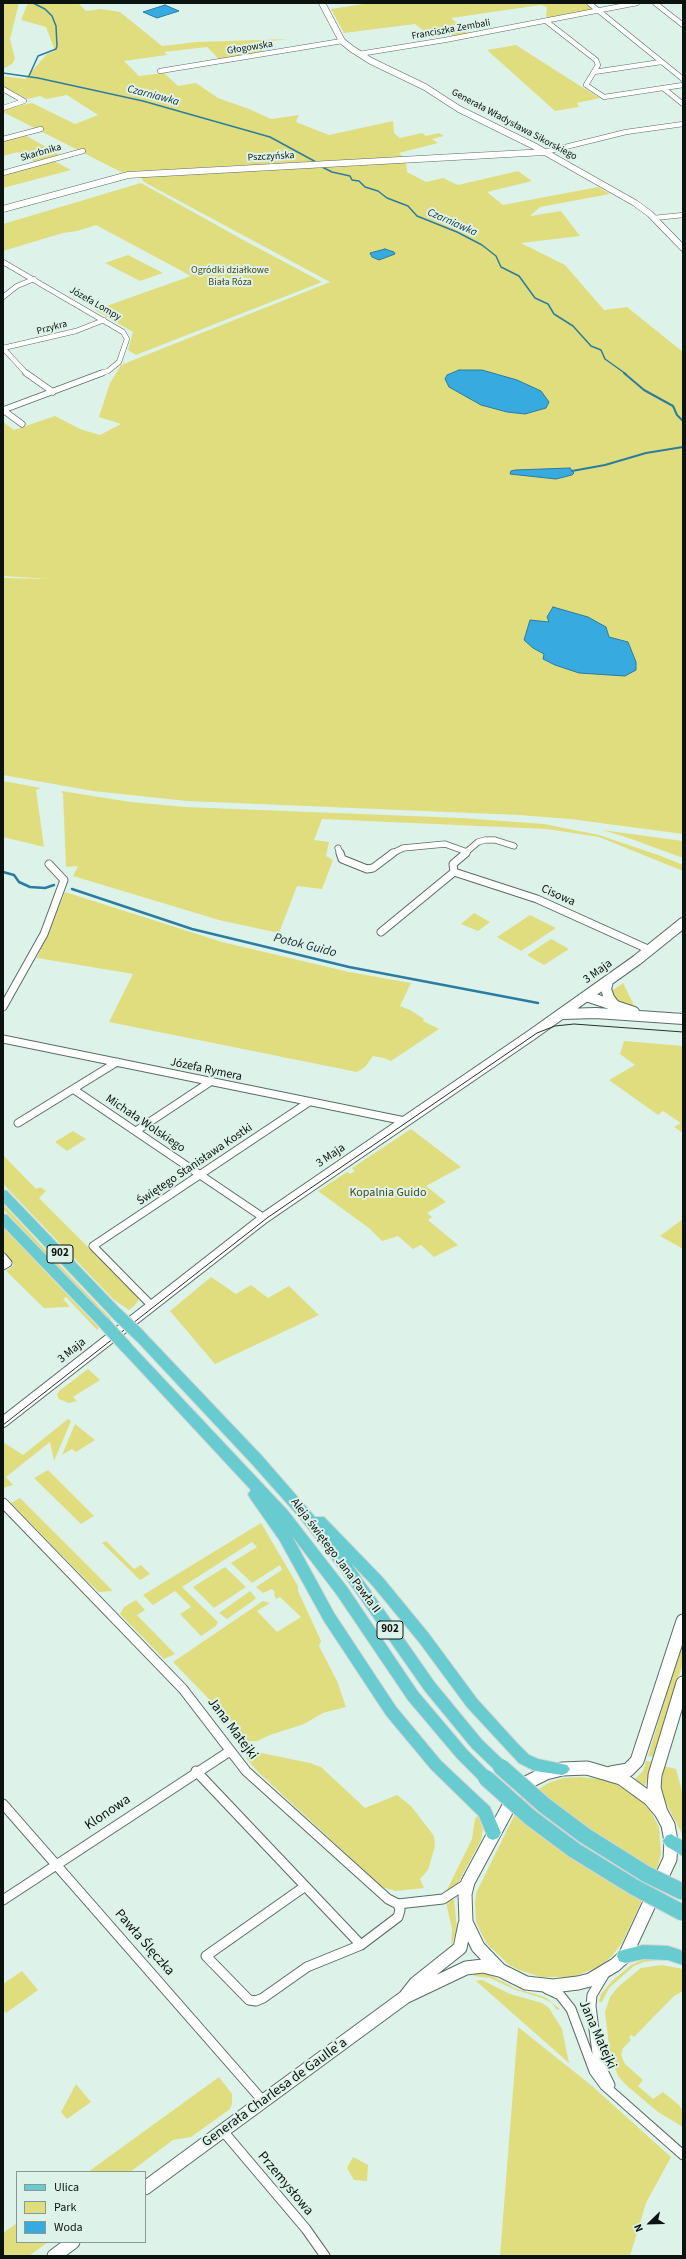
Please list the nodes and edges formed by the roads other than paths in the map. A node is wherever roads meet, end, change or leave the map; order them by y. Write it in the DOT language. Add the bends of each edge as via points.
graph roads {
  1 [pos="322,3"];
  2 [pos="589,3"];
  3 [pos="637,3"];
  4 [pos="654,3"];
  5 [pos="597,11"];
  6 [pos="546,21"];
  7 [pos="683,25"];
  8 [pos="342,41"];
  9 [pos="360,54"];
  10 [pos="596,60"];
  11 [pos="661,62"];
  12 [pos="607,70"];
  13 [pos="160,71"];
  14 [pos="594,72"];
  15 [pos="683,79"];
  16 [pos="683,85"];
  17 [pos="663,88"];
  18 [pos="3,89"];
  19 [pos="683,104"];
  20 [pos="3,108"];
  21 [pos="683,124"];
  22 [pos="40,129"];
  23 [pos="3,140"];
  24 [pos="83,150"];
  25 [pos="546,152"];
  26 [pos="3,173"];
  27 [pos="3,209"];
  28 [pos="683,215"];
  29 [pos="654,218"];
  30 [pos="683,248"];
  31 [pos="3,262"];
  32 [pos="34,279"];
  33 [pos="3,297"];
  34 [pos="104,320"];
  35 [pos="3,348"];
  36 [pos="53,392"];
  37 [pos="3,410"];
  38 [pos="22,424"];
  39 [pos="514,846"];
  40 [pos="338,848"];
  41 [pos="467,852"];
  42 [pos="49,864"];
  43 [pos="454,872"];
  44 [pos="682,925"];
  45 [pos="381,932"];
  46 [pos="650,950"];
  47 [pos="608,981"];
  48 [pos="586,996"];
  49 [pos="3,1007"];
  50 [pos="614,1011"];
  51 [pos="560,1014"];
  52 [pos="683,1019"];
  53 [pos="3,1039"];
  54 [pos="117,1062"];
  55 [pos="210,1082"];
  56 [pos="73,1089"];
  57 [pos="309,1102"];
  58 [pos="406,1121"];
  59 [pos="18,1123"];
  60 [pos="136,1131"];
  61 [pos="201,1174"];
  62 [pos="3,1194"];
  63 [pos="3,1218"];
  64 [pos="264,1218"];
  65 [pos="151,1305"];
  66 [pos="3,1422"];
  67 [pos="222,1449"];
  68 [pos="257,1460"];
  69 [pos="3,1503"];
  70 [pos="683,1621"];
  71 [pos="683,1683"];
  72 [pos="230,1751"];
  73 [pos="562,1769"];
  74 [pos="196,1772"];
  75 [pos="607,1772"];
  76 [pos="3,1804"];
  77 [pos="661,1812"];
  78 [pos="493,1833"];
  79 [pos="677,1845"];
  80 [pos="57,1864"];
  81 [pos="304,1887"];
  82 [pos="467,1888"];
  83 [pos="683,1892"];
  84 [pos="3,1900"];
  85 [pos="398,1904"];
  86 [pos="683,1912"];
  87 [pos="466,1922"];
  88 [pos="361,1945"];
  89 [pos="625,1956"];
  90 [pos="683,1958"];
  91 [pos="500,1970"];
  92 [pos="606,1972"];
  93 [pos="533,1984"];
  94 [pos="404,1996"];
  95 [pos="263,2101"];
  96 [pos="624,2103"];
  97 [pos="223,2131"];
  98 [pos="683,2155"];
  99 [pos="146,2187"];
  100 [pos="72,2243"];
  101 [pos="54,2256"];
  102 [pos="325,2256"];
  1 -- 8 [label="street, Generała Władysława Sikorskiego"];
  2 -- 5 [label="street"];
  3 -- 5 [label="street, Franciszka Zembali"];
  4 -- 7 [label="street"];
  5 -- 6 [label="street, Franciszka Zembali"];
  5 -- 11 [label="street"];
  6 -- 9 [label="street, Franciszka Zembali"];
  6 -- 10 [label="street"];
  8 -- 9 [label="street, Generała Władysława Sikorskiego"];
  8 -- 13 [label="street, Głogowska"];
  9 -- 25 [label="street, Generała Władysława Sikorskiego" via="420,84 459,109 496,125"];
  10 -- 12 [label="street"];
  10 -- 14 [label="street" via="598,65"];
  11 -- 12 [label="street"];
  11 -- 15 [label="street"];
  12 -- 14 [label="street"];
  14 -- 17 [label="street" via="586,85 604,97"];
  16 -- 17 [label="street"];
  17 -- 19 [label="street"];
  18 -- 20 [label="street" via="24,102"];
  21 -- 25 [label="street" via="636,130"];
  22 -- 23 [label="street"];
  24 -- 26 [label="street, Skarbnika"];
  25 -- 27 [label="street, Pszczyńska" via="128,175"];
  25 -- 29 [label="street, Generała Władysława Sikorskiego" via="636,203"];
  28 -- 29 [label="street"];
  29 -- 30 [label="street, Generała Władysława Sikorskiego"];
  31 -- 32 [label="street, Józefa Lompy"];
  32 -- 33 [label="street" via="17,286"];
  32 -- 34 [label="street, Józefa Lompy"];
  34 -- 35 [label="street, Przykra" via="68,333"];
  34 -- 36 [label="street, Józefa Lompy" via="121,330 126,337 125,347 117,364 104,374"];
  35 -- 36 [label="street" via="27,374"];
  36 -- 37 [label="street, Józefa Lompy"];
  37 -- 38 [label="street, Józefa Lompy"];
  39 -- 41 [label="street" via="495,840 485,840 478,842"];
  40 -- 41 [label="street" via="342,859 367,869 373,868 403,848 445,844"];
  41 -- 43 [label="street" via="453,864"];
  42 -- 49 [label="street" via="64,880 44,934"];
  43 -- 45 [label="street"];
  43 -- 46 [label="street, Cisowa" via="537,899"];
  44 -- 46 [label="street, 3 Maja"];
  46 -- 47 [label="street, 3 Maja"];
  47 -- 48 [label="street, 3 Maja"];
  47 -- 50 [label="street" via="606,989"];
  48 -- 50 [label="street" via="599,1010"];
  48 -- 51 [label="street, 3 Maja"];
  50 -- 51 [label="street"];
  50 -- 52 [label="street"];
  51 -- 58 [label="street, 3 Maja"];
  53 -- 54 [label="street, Józefa Rymera"];
  54 -- 55 [label="street, Józefa Rymera"];
  54 -- 56 [label="street"];
  55 -- 57 [label="street, Józefa Rymera"];
  55 -- 60 [label="street"];
  56 -- 59 [label="street"];
  56 -- 60 [label="street, Michała Wolskiego"];
  57 -- 58 [label="street, Józefa Rymera"];
  57 -- 61 [label="street, Świętego Stanisława Kostki"];
  58 -- 64 [label="street, 3 Maja"];
  60 -- 61 [label="street, Michała Wolskiego"];
  61 -- 64 [label="street, Michała Wolskiego"];
  61 -- 65 [label="street, Świętego Stanisława Kostki" via="93,1246"];
  62 -- 68 [label="main road, Aleja świętego Jana Pawła II / 902, bridge"];
  63 -- 67 [label="main road, Aleja świętego Jana Pawła II / 902, bridge"];
  64 -- 65 [label="street, 3 Maja"];
  65 -- 66 [label="street, 3 Maja"];
  67 -- 78 [label="main road" via="285,1537 329,1617 391,1711 436,1765 485,1812"];
  67 -- 86 [label="main road, Aleja świętego Jana Pawła II / 902, bridge" via="305,1541 413,1696 462,1754 532,1818 574,1850 634,1887"];
  68 -- 73 [label="main road" via="378,1582 472,1703 511,1746 524,1759 535,1765"];
  68 -- 83 [label="main road, Aleja świętego Jana Pawła II / 902, bridge" via="305,1514 346,1567 434,1692 477,1744 544,1805 584,1835"];
  69 -- 72 [label="street, Jana Matejki" via="183,1689"];
  70 -- 75 [label="street" via="637,1761 628,1770 620,1773"];
  71 -- 77 [label="street" via="655,1775 654,1788"];
  72 -- 74 [label="street, Klonowa"];
  72 -- 85 [label="street, Jana Matejki" via="262,1787 382,1893"];
  73 -- 75 [label="street" via="587,1768"];
  73 -- 78 [label="street" via="536,1777 522,1787 511,1800"];
  74 -- 80 [label="street, Klonowa"];
  74 -- 81 [label="street"];
  75 -- 77 [label="street" via="631,1784"];
  76 -- 80 [label="street, Pawła Ślęczka"];
  77 -- 79 [label="street"];
  78 -- 82 [label="street"];
  79 -- 89 [label="street"];
  80 -- 84 [label="street, Klonowa"];
  80 -- 95 [label="street, Pawła Ślęczka"];
  81 -- 88 [label="street"];
  81 -- 88 [label="street" via="206,1956 241,1994 249,2000 256,2001 307,1967"];
  82 -- 85 [label="street" via="443,1899"];
  82 -- 87 [label="street"];
  85 -- 88 [label="street" via="398,1917"];
  87 -- 91 [label="street" via="478,1947"];
  87 -- 94 [label="street, Generała Charlesa de Gaulle'a" via="460,1948 416,1983"];
  89 -- 90 [label="main road" via="643,1952 668,1953"];
  89 -- 92 [label="street"];
  91 -- 93 [label="street"];
  91 -- 94 [label="street, Generała Charlesa de Gaulle'a" via="483,1966 466,1968 423,1990"];
  92 -- 93 [label="street" via="578,1983"];
  92 -- 96 [label="street, Jana Matejki" via="592,1995 594,2037 600,2067"];
  93 -- 96 [label="street, Jana Matejki" via="551,1990 566,2001 594,2070 605,2086"];
  94 -- 95 [label="street, Generała Charlesa de Gaulle'a"];
  95 -- 97 [label="street, Generała Charlesa de Gaulle'a"];
  96 -- 98 [label="street, Jana Matejki"];
  97 -- 99 [label="street, Generała Charlesa de Gaulle'a"];
  97 -- 102 [label="street, Przemysłowa" via="315,2240"];
  100 -- 101 [label="street"];
}
